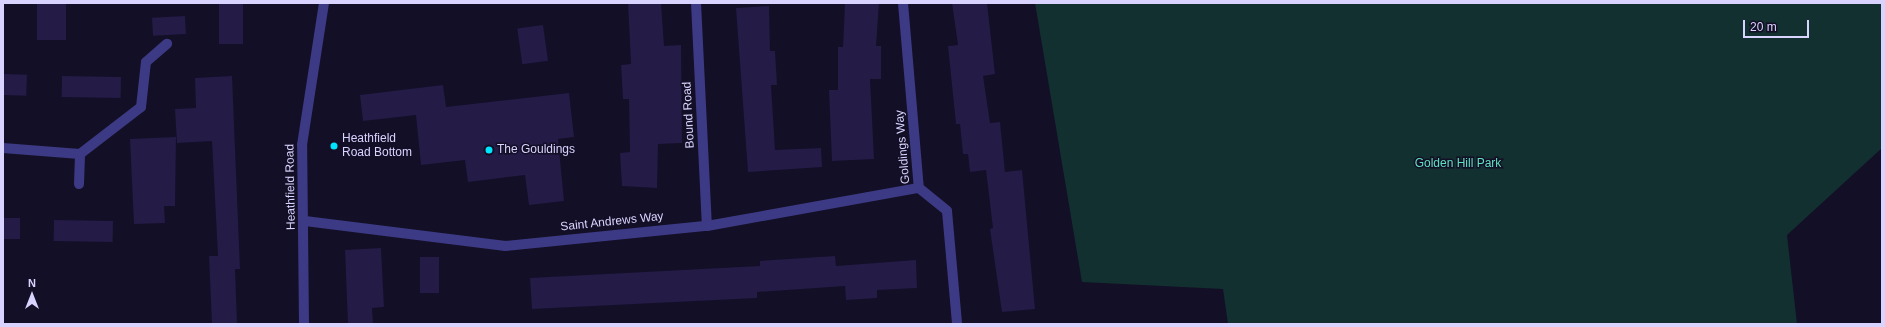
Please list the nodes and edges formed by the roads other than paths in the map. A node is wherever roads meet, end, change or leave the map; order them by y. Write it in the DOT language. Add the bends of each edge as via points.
graph roads {
  1 [pos="324,3"];
  2 [pos="696,3"];
  3 [pos="903,3"];
  4 [pos="167,44"];
  5 [pos="3,148"];
  6 [pos="80,154"];
  7 [pos="79,184"];
  8 [pos="919,188"];
  9 [pos="305,221"];
  10 [pos="707,226"];
  11 [pos="304,324"];
  12 [pos="957,324"];
  1 -- 9 [label="street, Heathfield Road" via="302,146"];
  2 -- 10 [label="street, Bound Road"];
  3 -- 8 [label="street, Goldings Way"];
  4 -- 6 [label="street" via="146,62 141,108"];
  5 -- 6 [label="street"];
  6 -- 7 [label="street"];
  8 -- 10 [label="street, Saint Andrews Way"];
  8 -- 12 [label="street, Goldings Way" via="947,211"];
  9 -- 10 [label="street, Saint Andrews Way" via="505,246"];
  9 -- 11 [label="street, Heathfield Road"];
}
